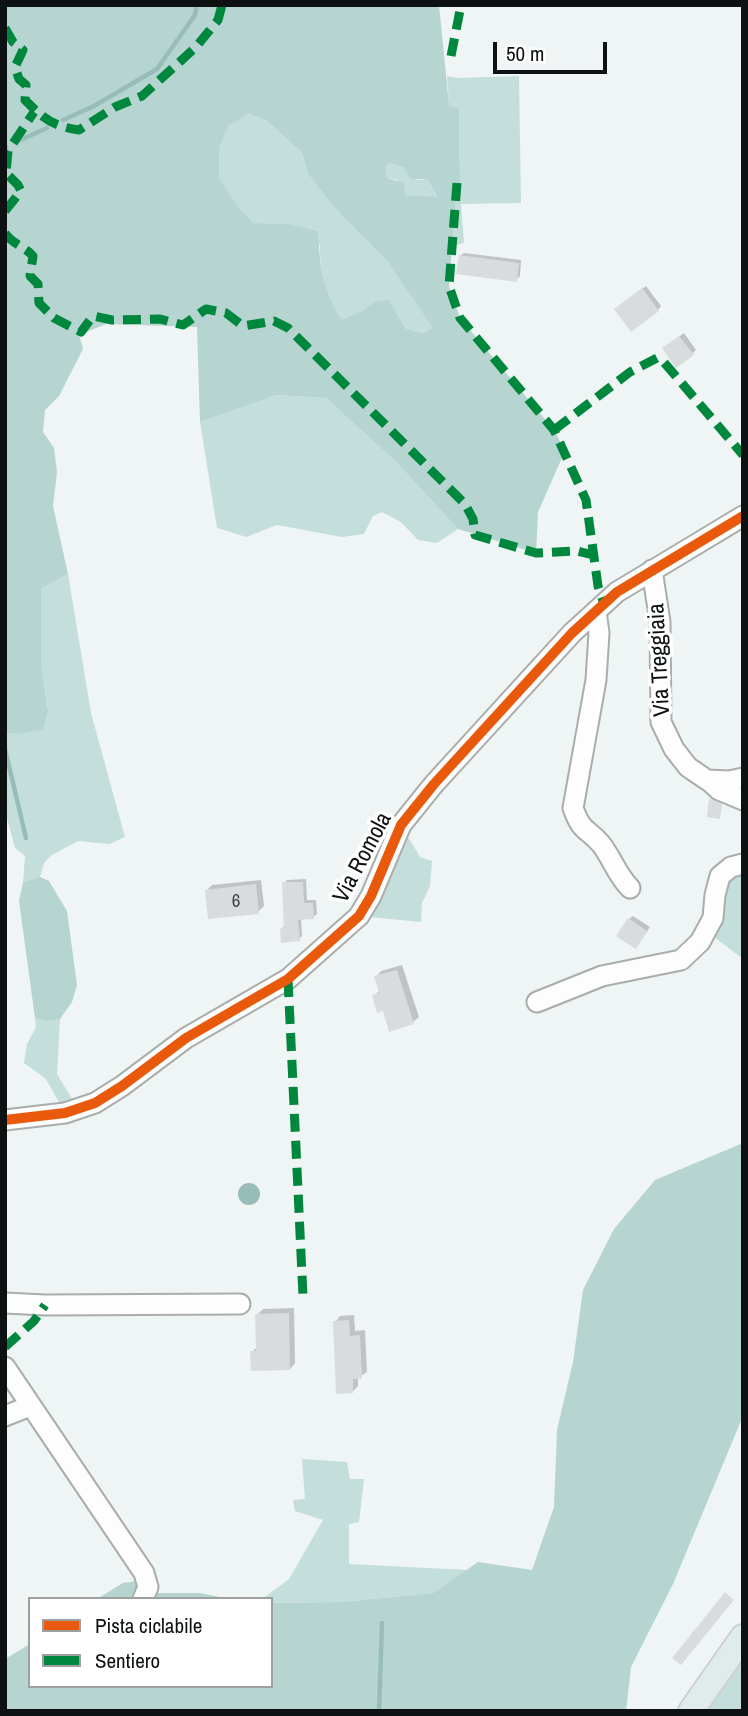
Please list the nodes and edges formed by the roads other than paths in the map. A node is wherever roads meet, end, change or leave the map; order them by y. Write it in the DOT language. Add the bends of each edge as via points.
graph roads {
  1 [pos="743,516"];
  2 [pos="652,570"];
  3 [pos="596,611"];
  4 [pos="743,778"];
  5 [pos="707,780"];
  6 [pos="743,800"];
  7 [pos="743,864"];
  8 [pos="630,888"];
  9 [pos="537,1002"];
  10 [pos="5,1120"];
  11 [pos="5,1303"];
  12 [pos="240,1304"];
  13 [pos="5,1367"];
  14 [pos="30,1406"];
  15 [pos="5,1416"];
  16 [pos="144,1597"];
  17 [pos="743,1637"];
  18 [pos="691,1711"];
  1 -- 2 [label="street, Via Romola"];
  2 -- 3 [label="street, Via Romola"];
  2 -- 5 [label="street, Via Treggiaia" via="660,622 661,722 688,767"];
  3 -- 8 [label="street" via="596,680 573,808 579,825 601,844"];
  3 -- 10 [label="street, Via Romola" via="401,825 359,916 288,979 186,1038 95,1103 65,1113"];
  4 -- 5 [label="street"];
  5 -- 6 [label="street, Via Treggiaia"];
  7 -- 9 [label="street" via="720,876 713,918 700,942 681,960 602,976"];
  11 -- 12 [label="street"];
  13 -- 14 [label="street"];
  14 -- 15 [label="street"];
  14 -- 16 [label="street" via="144,1573 148,1587"];
  17 -- 18 [label="main road"];
}
